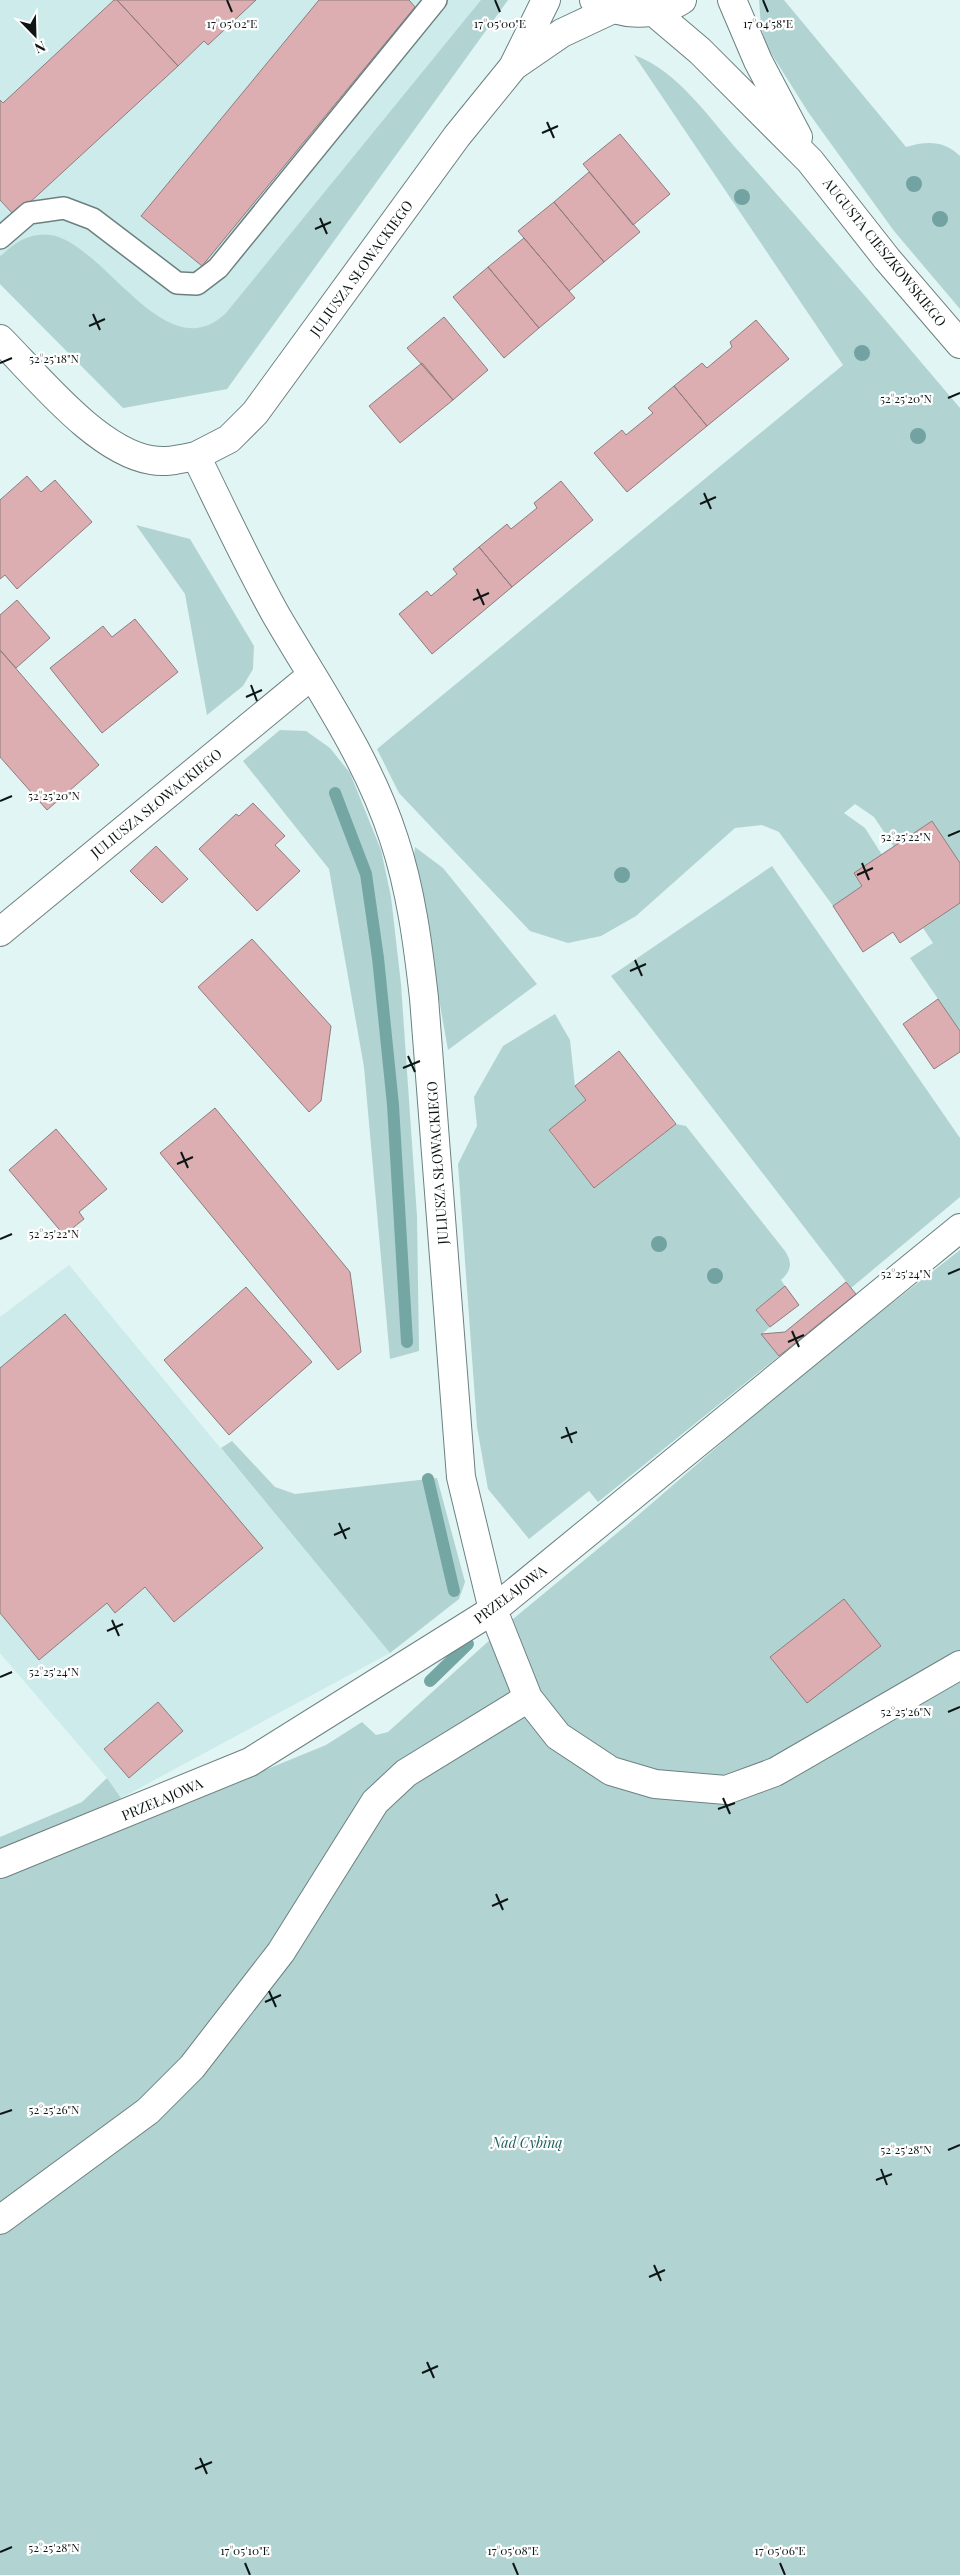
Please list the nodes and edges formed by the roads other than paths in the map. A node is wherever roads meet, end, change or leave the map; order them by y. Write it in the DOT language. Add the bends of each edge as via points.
graph roads {
  1 [pos="436,0"];
  2 [pos="546,0"];
  3 [pos="682,0"];
  4 [pos="732,0"];
  5 [pos="604,5"];
  6 [pos="654,12"];
  7 [pos="513,67"];
  8 [pos="810,160"];
  9 [pos="0,238"];
  10 [pos="0,339"];
  11 [pos="960,344"];
  12 [pos="196,456"];
  13 [pos="312,675"];
  14 [pos="0,932"];
  15 [pos="960,1228"];
  16 [pos="493,1610"];
  17 [pos="960,1665"];
  18 [pos="528,1698"];
  19 [pos="0,1864"];
  20 [pos="0,2220"];
  1 -- 9 [label="lane" via="218,268 197,284 177,283 93,219 64,208 29,212"];
  2 -- 7 [label="street, JULIUSZA SŁOWACKIEGO"];
  3 -- 6 [label="street"];
  4 -- 8 [label="street, AUGUSTA CIESZKOWSKIEGO" via="758,61"];
  5 -- 6 [label="street" via="634,13"];
  5 -- 7 [label="street, JULIUSZA SŁOWACKIEGO"];
  6 -- 8 [label="street, AUGUSTA CIESZKOWSKIEGO" via="700,51"];
  7 -- 12 [label="street, JULIUSZA SŁOWACKIEGO" via="453,142 248,422 229,439"];
  8 -- 11 [label="street, AUGUSTA CIESZKOWSKIEGO" via="887,259"];
  10 -- 12 [label="street, JULIUSZA SŁOWACKIEGO" via="89,428 114,448 153,461"];
  12 -- 13 [label="street, JULIUSZA SŁOWACKIEGO" via="261,587"];
  13 -- 14 [label="street, JULIUSZA SŁOWACKIEGO"];
  13 -- 16 [label="street, JULIUSZA SŁOWACKIEGO" via="363,765 389,825 404,872 413,918 425,1008 461,1477"];
  15 -- 16 [label="street, PRZEŁAJOWA"];
  16 -- 18 [label="street, JULIUSZA SŁOWACKIEGO"];
  16 -- 19 [label="street, PRZEŁAJOWA" via="250,1762"];
  17 -- 18 [label="street, JULIUSZA SŁOWACKIEGO" via="775,1772 726,1790 655,1784 611,1771 558,1736"];
  18 -- 20 [label="street" via="406,1773 375,1802 281,1952 192,2067 148,2111"];
}
